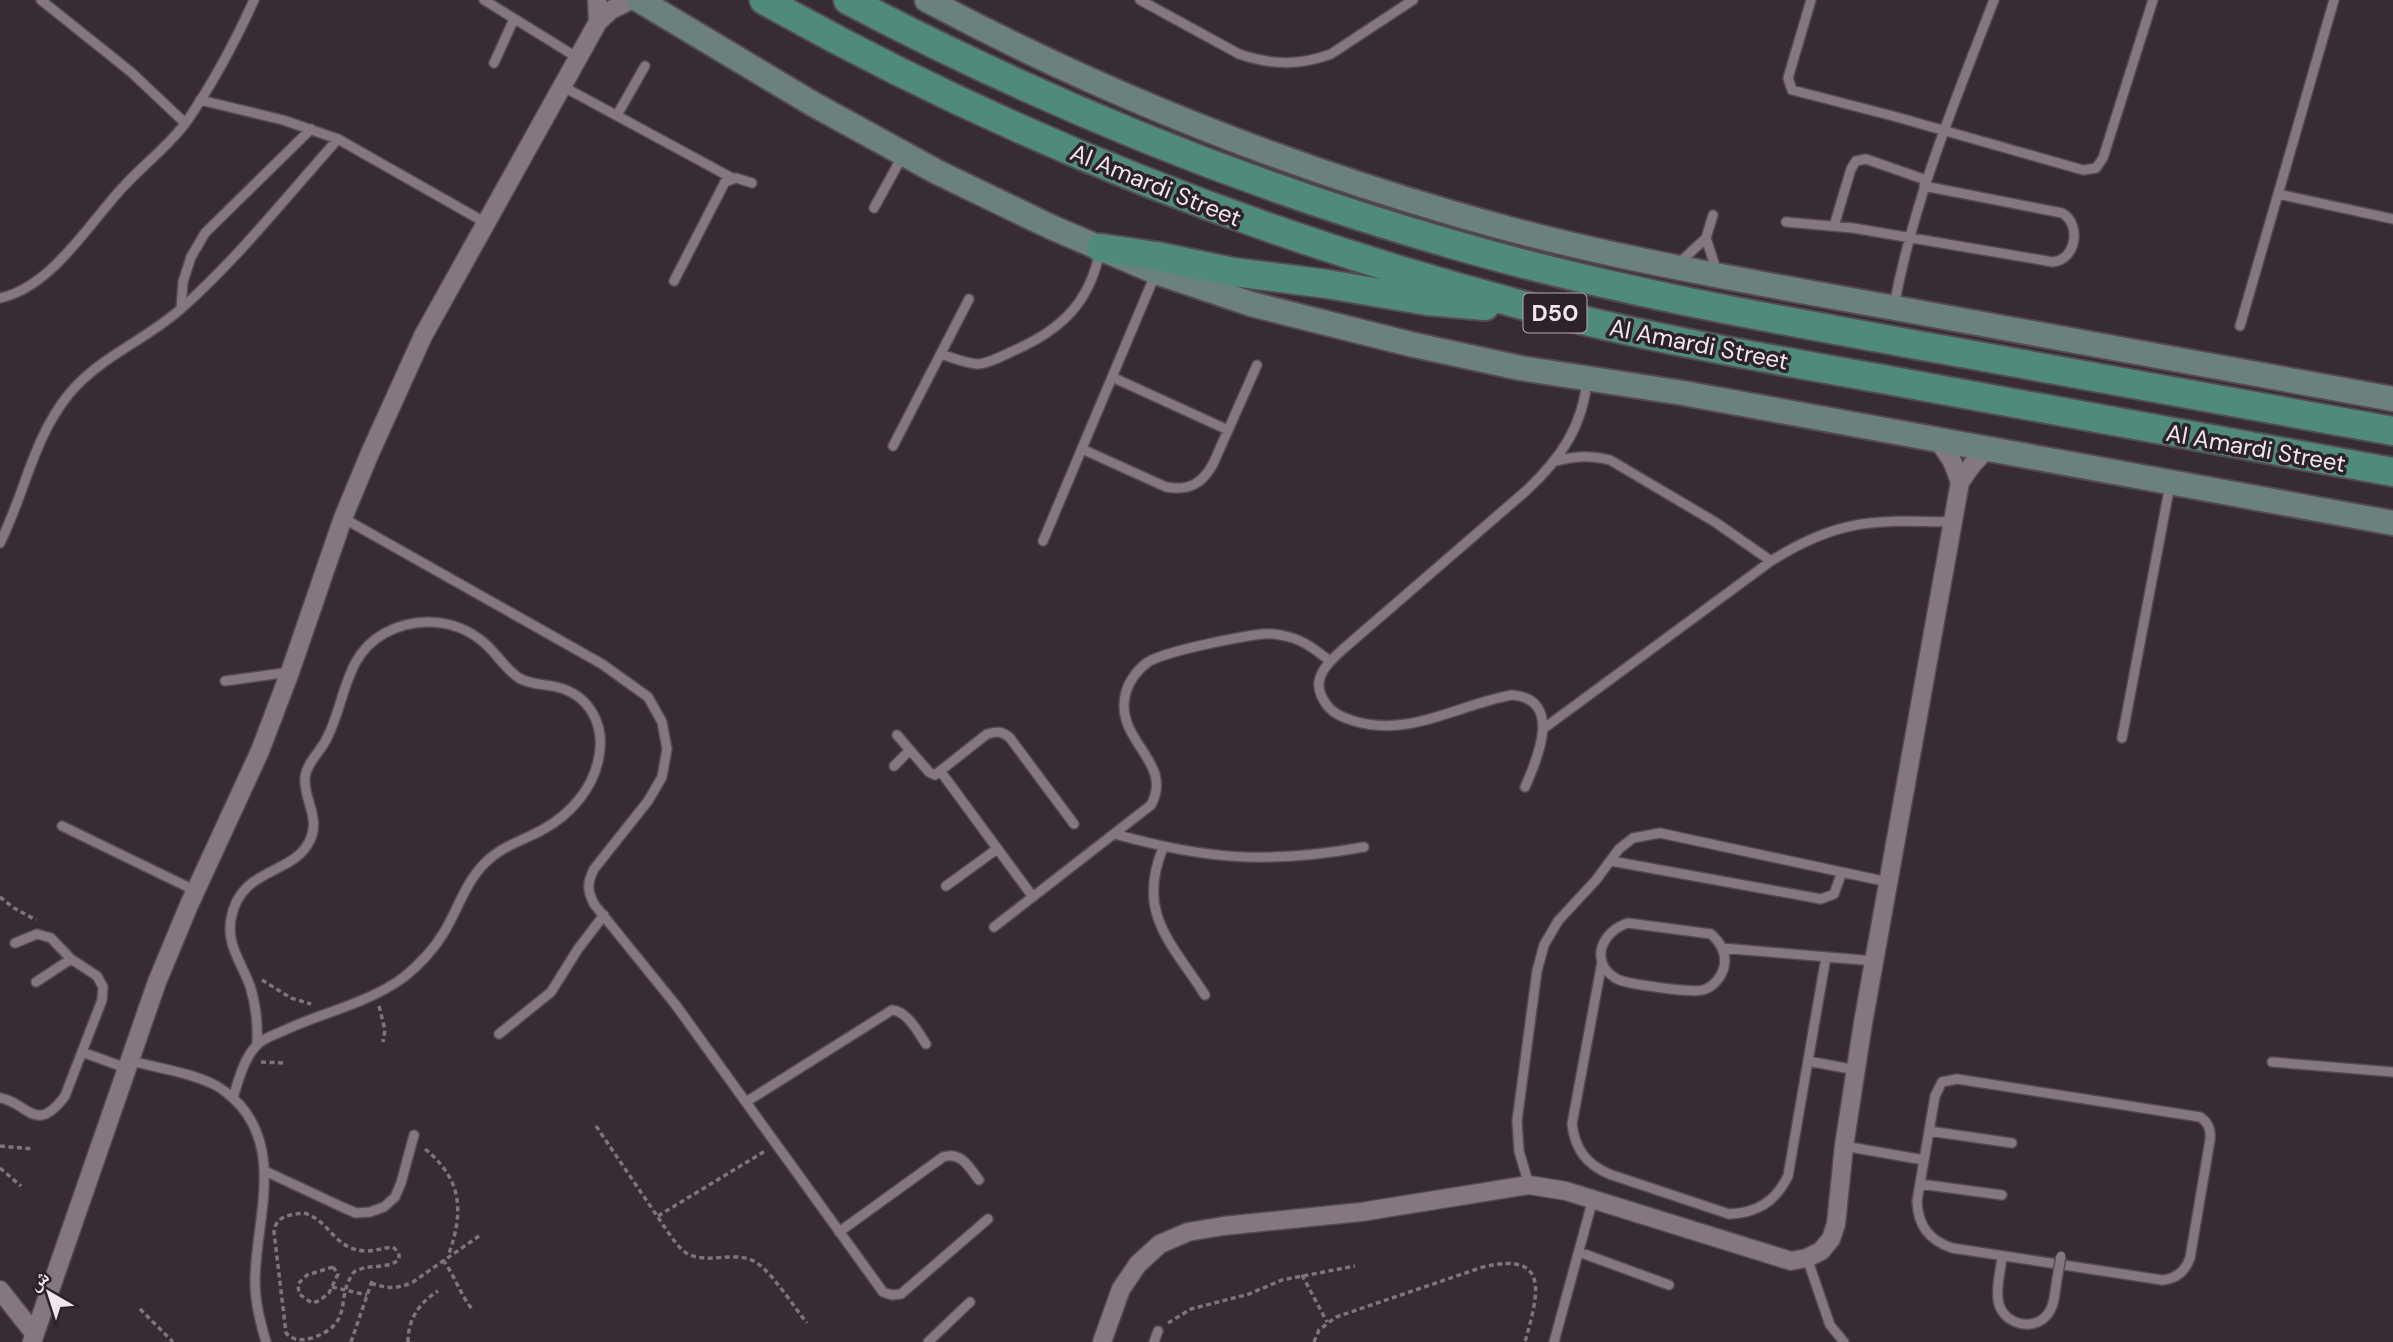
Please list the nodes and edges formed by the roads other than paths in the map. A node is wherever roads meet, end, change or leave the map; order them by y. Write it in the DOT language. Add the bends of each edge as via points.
graph roads {
  1 [pos="41,0"];
  2 [pos="254,0"];
  3 [pos="484,0"];
  4 [pos="597,0"];
  5 [pos="631,0"];
  6 [pos="639,0"];
  7 [pos="764,0"];
  8 [pos="848,0"];
  9 [pos="927,0"];
  10 [pos="1140,0"];
  11 [pos="1413,0"];
  12 [pos="1811,0"];
  13 [pos="1994,0"];
  14 [pos="2153,0"];
  15 [pos="2334,0"];
  16 [pos="514,19"];
  17 [pos="598,22"];
  18 [pos="578,58"];
  19 [pos="494,63"];
  20 [pos="645,66"];
  21 [pos="562,86"];
  22 [pos="200,100"];
  23 [pos="617,115"];
  24 [pos="185,123"];
  25 [pos="311,129"];
  26 [pos="1943,130"];
  27 [pos="338,139"];
  28 [pos="903,155"];
  29 [pos="732,178"];
  30 [pos="752,183"];
  31 [pos="1925,183"];
  32 [pos="2278,194"];
  33 [pos="874,208"];
  34 [pos="1713,215"];
  35 [pos="2393,219"];
  36 [pos="1786,222"];
  37 [pos="486,223"];
  38 [pos="1834,226"];
  39 [pos="1909,236"];
  40 [pos="1706,237"];
  41 [pos="1101,248"];
  42 [pos="1673,267"];
  43 [pos="1156,272"];
  44 [pos="1719,276"];
  45 [pos="674,281"];
  46 [pos="0,298"];
  47 [pos="969,299"];
  48 [pos="1525,306"];
  49 [pos="1894,308"];
  50 [pos="181,309"];
  51 [pos="2240,326"];
  52 [pos="941,354"];
  53 [pos="1257,365"];
  54 [pos="1112,377"];
  55 [pos="1587,378"];
  56 [pos="2393,399"];
  57 [pos="1228,430"];
  58 [pos="2393,431"];
  59 [pos="1939,442"];
  60 [pos="893,446"];
  61 [pos="1082,449"];
  62 [pos="1986,450"];
  63 [pos="1556,461"];
  64 [pos="2393,472"];
  65 [pos="1960,482"];
  66 [pos="2170,483"];
  67 [pos="343,518"];
  68 [pos="1953,522"];
  69 [pos="2393,523"];
  70 [pos="1043,541"];
  71 [pos="0,543"];
  72 [pos="1771,561"];
  73 [pos="1330,661"];
  74 [pos="290,672"];
  75 [pos="225,681"];
  76 [pos="1543,729"];
  77 [pos="897,735"];
  78 [pos="2122,738"];
  79 [pos="910,750"];
  80 [pos="894,766"];
  81 [pos="941,772"];
  82 [pos="1525,787"];
  83 [pos="1073,824"];
  84 [pos="62,826"];
  85 [pos="1115,834"];
  86 [pos="1364,847"];
  87 [pos="1163,848"];
  88 [pos="998,849"];
  89 [pos="1611,861"];
  90 [pos="1842,872"];
  91 [pos="1888,882"];
  92 [pos="946,887"];
  93 [pos="196,891"];
  94 [pos="1033,897"];
  95 [pos="604,915"];
  96 [pos="993,927"];
  97 [pos="15,943"];
  98 [pos="1722,948"];
  99 [pos="1826,957"];
  100 [pos="71,960"];
  101 [pos="1874,961"];
  102 [pos="1602,962"];
  103 [pos="36,982"];
  104 [pos="1205,995"];
  105 [pos="499,1034"];
  106 [pos="257,1044"];
  107 [pos="926,1044"];
  108 [pos="82,1052"];
  109 [pos="1808,1061"];
  110 [pos="2273,1062"];
  111 [pos="127,1064"];
  112 [pos="1856,1070"];
  113 [pos="2393,1072"];
  114 [pos="0,1098"];
  115 [pos="233,1098"];
  116 [pos="746,1102"];
  117 [pos="1929,1131"];
  118 [pos="413,1138"];
  119 [pos="2012,1143"];
  120 [pos="1844,1146"];
  121 [pos="1924,1160"];
  122 [pos="265,1171"];
  123 [pos="979,1180"];
  124 [pos="1920,1184"];
  125 [pos="1529,1185"];
  126 [pos="2002,1195"];
  127 [pos="1593,1199"];
  128 [pos="988,1219"];
  129 [pos="839,1233"];
  130 [pos="1578,1252"];
  131 [pos="2061,1252"];
  132 [pos="2002,1256"];
  133 [pos="1807,1258"];
  134 [pos="1669,1285"];
  135 [pos="0,1290"];
  136 [pos="970,1302"];
  137 [pos="1158,1331"];
  138 [pos="33,1337"];
  139 [pos="267,1342"];
  140 [pos="928,1342"];
  141 [pos="1102,1342"];
  142 [pos="1154,1342"];
  143 [pos="1554,1342"];
  144 [pos="1844,1342"];
  1 -- 24 [label="lane" via="131,72"];
  2 -- 22 [label="lane"];
  3 -- 16 [label="lane"];
  4 -- 17 [label="street"];
  5 -- 17 [label="street"];
  6 -- 28 [label="street"];
  7 -- 48 [label="main road, Al Amardi Street / D50" via="954,99 1133,178 1290,236"];
  8 -- 58 [label="main road, Al Amardi Street / D50" via="959,57 1129,132 1286,192 1463,248 1687,303"];
  9 -- 42 [label="street" via="1096,83 1309,168 1491,224"];
  10 -- 11 [label="lane" via="1239,54 1288,64 1331,54"];
  12 -- 26 [label="lane" via="1788,78 1792,90"];
  13 -- 26 [label="lane"];
  14 -- 26 [label="lane" via="2096,168 2083,170"];
  15 -- 32 [label="lane"];
  16 -- 18 [label="lane"];
  16 -- 19 [label="lane"];
  17 -- 18 [label="street"];
  18 -- 21 [label="street"];
  20 -- 23 [label="lane"];
  21 -- 23 [label="lane"];
  21 -- 37 [label="street"];
  22 -- 24 [label="lane"];
  22 -- 25 [label="lane"];
  23 -- 29 [label="lane"];
  24 -- 46 [label="lane" via="57,264 35,283"];
  25 -- 27 [label="lane"];
  25 -- 50 [label="lane" via="205,233 183,282"];
  26 -- 31 [label="lane"];
  27 -- 37 [label="lane"];
  27 -- 50 [label="lane"];
  28 -- 33 [label="lane"];
  28 -- 41 [label="street"];
  29 -- 30 [label="lane"];
  29 -- 45 [label="lane" via="722,186"];
  31 -- 38 [label="lane" via="1866,159 1856,161"];
  31 -- 39 [label="lane"];
  31 -- 39 [label="lane" via="2062,214 2075,229 2071,251 2053,262"];
  32 -- 35 [label="lane"];
  32 -- 51 [label="lane"];
  34 -- 40 [label="lane"];
  36 -- 38 [label="lane"];
  37 -- 67 [label="street" via="423,336"];
  38 -- 39 [label="lane"];
  39 -- 49 [label="lane"];
  40 -- 42 [label="lane"];
  40 -- 44 [label="lane"];
  41 -- 43 [label="street"];
  41 -- 48 [label="main road" via="1427,301"];
  41 -- 52 [label="lane" via="1086,294 1068,317 1039,338 979,364"];
  42 -- 44 [label="street"];
  43 -- 54 [label="lane"];
  43 -- 55 [label="street" via="1303,318 1465,357"];
  44 -- 49 [label="street"];
  47 -- 52 [label="lane"];
  48 -- 64 [label="main road, Al Amardi Street / D50" via="1682,343"];
  49 -- 56 [label="street"];
  50 -- 71 [label="lane" via="103,361 69,394 42,433"];
  52 -- 60 [label="lane"];
  53 -- 57 [label="lane"];
  54 -- 57 [label="lane"];
  54 -- 61 [label="lane"];
  55 -- 59 [label="street"];
  55 -- 63 [label="lane" via="1578,424"];
  57 -- 61 [label="lane" via="1206,477 1181,490 1166,488"];
  59 -- 62 [label="street"];
  59 -- 65 [label="street"];
  61 -- 70 [label="lane"];
  62 -- 65 [label="street"];
  62 -- 66 [label="street"];
  63 -- 72 [label="lane" via="1578,456 1610,460"];
  63 -- 73 [label="lane"];
  65 -- 68 [label="street"];
  66 -- 69 [label="street"];
  66 -- 78 [label="lane"];
  67 -- 74 [label="street"];
  67 -- 95 [label="lane" via="602,664 648,697 662,722 667,749 662,777 588,881 588,892"];
  68 -- 72 [label="lane" via="1853,524 1824,532"];
  68 -- 91 [label="street"];
  72 -- 76 [label="lane"];
  73 -- 76 [label="lane" via="1320,674 1319,691 1326,706 1339,716 1362,723 1410,725 1512,695 1536,703"];
  73 -- 85 [label="lane" via="1289,636 1265,634 1164,655 1147,663 1134,675 1123,710 1128,728 1158,779 1157,793 1151,805"];
  74 -- 75 [label="lane"];
  74 -- 93 [label="street" via="260,751"];
  76 -- 82 [label="lane"];
  77 -- 79 [label="lane"];
  79 -- 80 [label="lane"];
  79 -- 81 [label="lane" via="929,772"];
  81 -- 83 [label="lane" via="987,734 1004,733"];
  81 -- 88 [label="lane"];
  84 -- 93 [label="lane"];
  85 -- 87 [label="lane"];
  85 -- 94 [label="lane"];
  86 -- 87 [label="lane" via="1264,859"];
  87 -- 104 [label="lane" via="1153,879 1155,912"];
  88 -- 92 [label="lane"];
  88 -- 94 [label="lane"];
  89 -- 90 [label="lane" via="1633,838 1660,833"];
  89 -- 90 [label="lane" via="1821,899 1834,894"];
  89 -- 125 [label="lane" via="1558,921 1540,958 1517,1121 1519,1151"];
  90 -- 91 [label="lane"];
  91 -- 101 [label="street"];
  93 -- 111 [label="street"];
  94 -- 96 [label="lane"];
  95 -- 105 [label="lane" via="551,992"];
  95 -- 116 [label="lane"];
  97 -- 100 [label="lane" via="45,934"];
  98 -- 99 [label="lane"];
  98 -- 102 [label="lane" via="1711,934 1629,923 1606,936"];
  98 -- 102 [label="lane" via="1725,965 1717,981 1693,991 1620,981"];
  99 -- 101 [label="lane"];
  99 -- 109 [label="lane"];
  100 -- 103 [label="lane"];
  100 -- 108 [label="lane" via="97,976 103,987"];
  101 -- 112 [label="street"];
  102 -- 109 [label="lane" via="1572,1124 1578,1150 1597,1169 1729,1214 1758,1209 1771,1201 1788,1176"];
  106 -- 106 [label="lane" via="403,977 444,933 485,862 561,818 578,801 591,781 602,735 595,713 579,696 520,678 483,642 460,627 434,621 407,623 383,634 363,652 351,669 326,741 305,774 313,811 312,838 295,859 246,888 230,920 230,938 253,998"];
  106 -- 115 [label="lane"];
  107 -- 116 [label="lane" via="904,1014 892,1010"];
  108 -- 111 [label="lane"];
  108 -- 114 [label="lane" via="65,1096 52,1110 31,1114"];
  109 -- 112 [label="lane"];
  110 -- 113 [label="lane"];
  111 -- 115 [label="lane" via="202,1080"];
  111 -- 138 [label="street"];
  112 -- 120 [label="street"];
  115 -- 122 [label="lane" via="257,1131"];
  116 -- 129 [label="lane"];
  117 -- 119 [label="lane"];
  117 -- 121 [label="lane"];
  117 -- 132 [label="lane" via="1938,1088 1942,1082 1958,1079 2200,1117 2209,1127 2190,1258 2177,1277 2162,1280"];
  118 -- 122 [label="lane" via="395,1197 370,1212 356,1213"];
  120 -- 121 [label="lane"];
  120 -- 133 [label="street" via="1836,1224 1821,1251"];
  121 -- 124 [label="lane"];
  122 -- 139 [label="lane" via="255,1280 257,1312"];
  123 -- 129 [label="lane" via="959,1156 943,1157"];
  124 -- 126 [label="lane"];
  124 -- 132 [label="lane" via="1918,1214 1929,1237 1951,1248"];
  125 -- 127 [label="street"];
  125 -- 141 [label="street" via="1361,1212 1188,1232 1160,1244 1138,1264 1121,1289"];
  127 -- 130 [label="lane"];
  127 -- 133 [label="street" via="1776,1258"];
  128 -- 129 [label="lane" via="901,1294 892,1295 877,1286"];
  130 -- 134 [label="lane"];
  130 -- 143 [label="lane"];
  131 -- 132 [label="lane, bridge" via="2053,1306 2032,1324 2005,1316 1997,1298"];
  133 -- 144 [label="lane" via="1830,1325"];
  135 -- 138 [label="street"];
  136 -- 140 [label="lane"];
  137 -- 142 [label="lane"];
}
